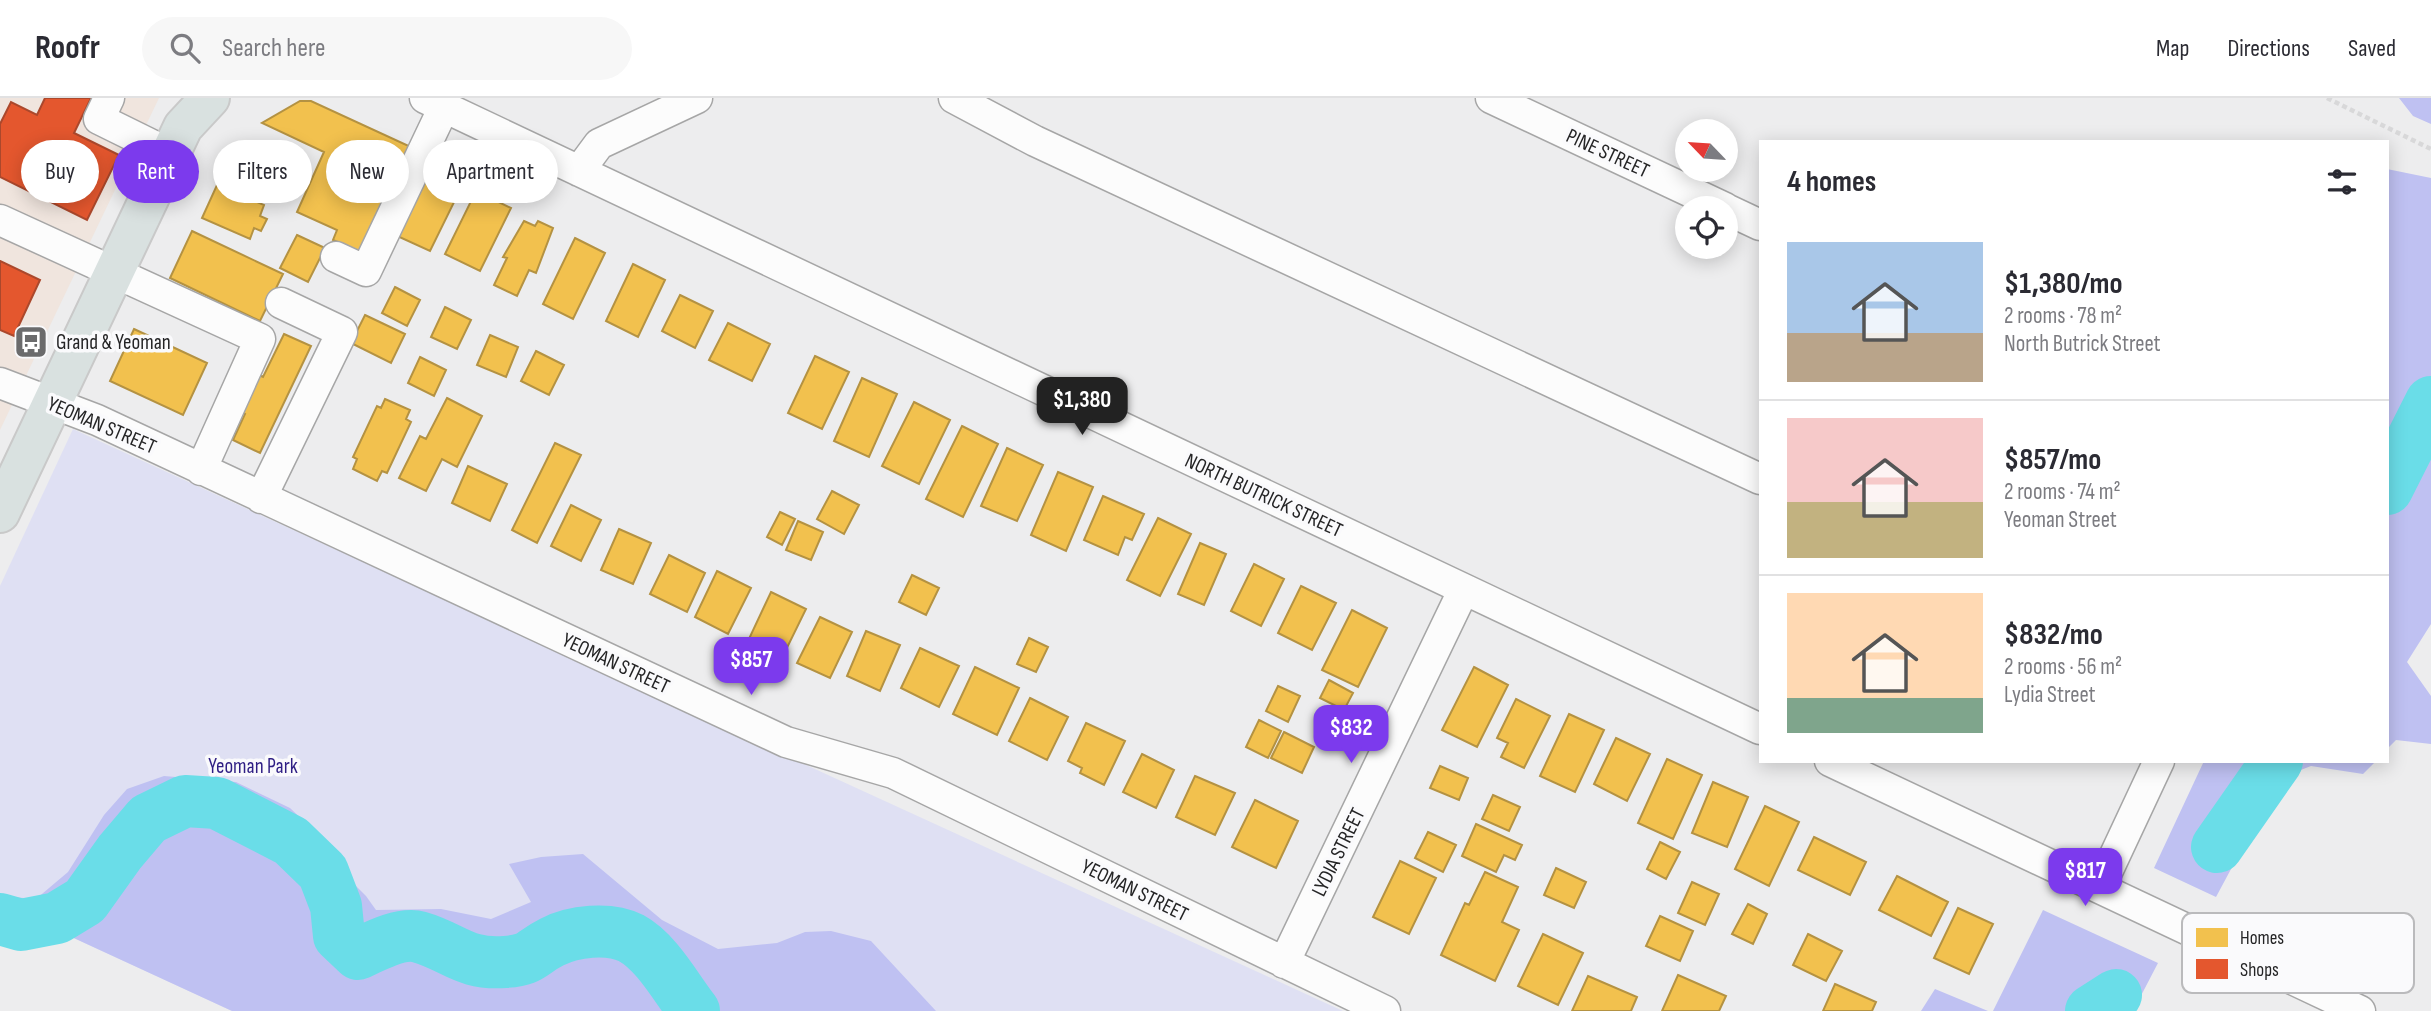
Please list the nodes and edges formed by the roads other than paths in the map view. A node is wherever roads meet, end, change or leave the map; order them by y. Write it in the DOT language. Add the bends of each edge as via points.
graph roads {
  1 [pos="109,98"];
  2 [pos="210,98"];
  3 [pos="697,98"];
  4 [pos="954,98"];
  5 [pos="1491,98"];
  6 [pos="434,102"];
  7 [pos="142,140"];
  8 [pos="177,140"];
  9 [pos="579,171"];
  10 [pos="1699,196"];
  11 [pos="147,203"];
  12 [pos="1738,214"];
  13 [pos="0,220"];
  14 [pos="1759,225"];
  15 [pos="336,257"];
  16 [pos="114,272"];
  17 [pos="281,303"];
  18 [pos="0,383"];
  19 [pos="52,403"];
  20 [pos="201,470"];
  21 [pos="1759,479"];
  22 [pos="261,498"];
  23 [pos="0,513"];
  24 [pos="1464,589"];
  25 [pos="1759,729"];
  26 [pos="1833,763"];
  27 [pos="2158,763"];
  28 [pos="2100,887"];
  29 [pos="2182,926"];
  30 [pos="1284,962"];
  31 [pos="2322,993"];
  32 [pos="1385,1011"];
  33 [pos="2360,1011"];
  1 -- 7 [label="street" via="99,119"];
  2 -- 8 [label="main road"];
  3 -- 9 [label="street" via="598,144"];
  4 -- 21 [label="street" via="1035,141"];
  5 -- 10 [label="street, PINE STREET"];
  6 -- 9 [label="street, NORTH BUTRICK STREET"];
  6 -- 15 [label="street" via="366,271"];
  9 -- 24 [label="street, NORTH BUTRICK STREET"];
  11 -- 16 [label="main road"];
  12 -- 14 [label="street, PINE STREET"];
  13 -- 16 [label="street"];
  16 -- 19 [label="main road"];
  16 -- 20 [label="street" via="260,339"];
  17 -- 22 [label="street" via="342,332"];
  18 -- 19 [label="street, YEOMAN STREET"];
  19 -- 20 [label="street, YEOMAN STREET"];
  19 -- 23 [label="main road"];
  20 -- 22 [label="street, YEOMAN STREET"];
  22 -- 30 [label="street, YEOMAN STREET" via="786,742 893,773"];
  24 -- 25 [label="street, NORTH BUTRICK STREET"];
  24 -- 30 [label="street, LYDIA STREET"];
  26 -- 28 [label="street"];
  27 -- 28 [label="street"];
  28 -- 29 [label="street"];
  30 -- 32 [label="street, YEOMAN STREET"];
  31 -- 33 [label="street"];
}
